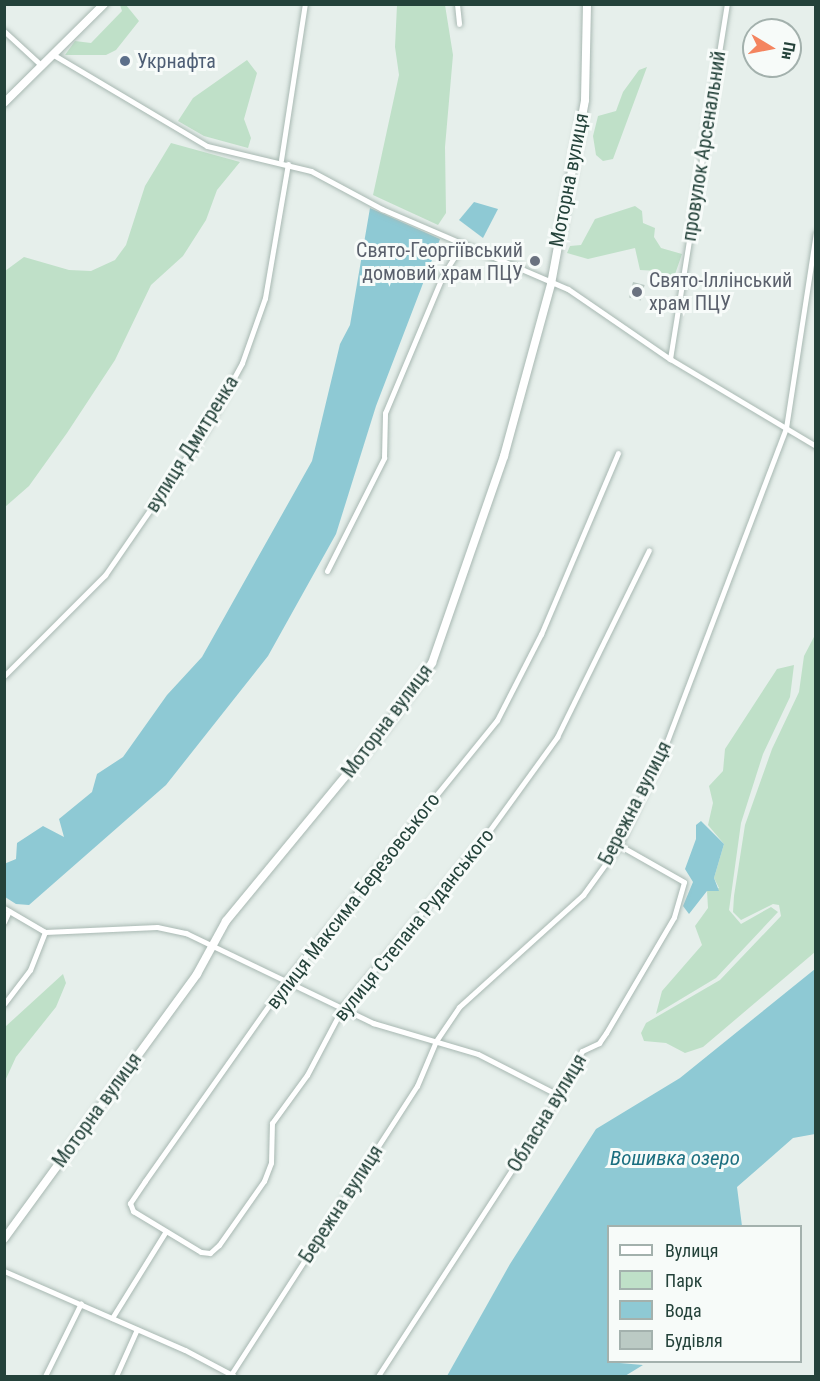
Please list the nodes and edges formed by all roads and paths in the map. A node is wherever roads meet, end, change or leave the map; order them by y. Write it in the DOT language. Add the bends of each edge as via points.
graph roads {
  1 [pos="104,4"];
  2 [pos="305,4"];
  3 [pos="457,4"];
  4 [pos="587,4"];
  5 [pos="727,4"];
  6 [pos="459,24"];
  7 [pos="4,31"];
  8 [pos="52,54"];
  9 [pos="40,65"];
  10 [pos="4,103"];
  11 [pos="281,160"];
  12 [pos="288,164"];
  13 [pos="816,233"];
  14 [pos="462,244"];
  15 [pos="551,284"];
  16 [pos="670,359"];
  17 [pos="786,428"];
  18 [pos="816,446"];
  19 [pos="618,453"];
  20 [pos="649,550"];
  21 [pos="327,571"];
  22 [pos="4,676"];
  23 [pos="619,845"];
  24 [pos="7,910"];
  25 [pos="4,922"];
  26 [pos="45,932"];
  27 [pos="212,946"];
  28 [pos="286,981"];
  29 [pos="4,1004"];
  30 [pos="344,1007"];
  31 [pos="436,1041"];
  32 [pos="558,1095"];
  33 [pos="166,1231"];
  34 [pos="4,1239"];
  35 [pos="4,1271"];
  36 [pos="81,1303"];
  37 [pos="112,1317"];
  38 [pos="137,1329"];
  39 [pos="231,1376"];
  40 [pos="45,1377"];
  41 [pos="116,1377"];
  42 [pos="378,1377"];
  1 -- 8 [label="street"];
  2 -- 11 [label="street"];
  3 -- 6 [label="street"];
  4 -- 15 [label="street, Моторна вулиця" via="585,100"];
  5 -- 16 [label="street, провулок Арсенальний"];
  7 -- 9 [label="street"];
  8 -- 9 [label="street"];
  8 -- 11 [label="street" via="207,146"];
  9 -- 10 [label="street"];
  11 -- 12 [label="street"];
  12 -- 14 [label="street"];
  12 -- 22 [label="street, вулиця Дмитренка" via="265,298 242,363 207,427 105,575"];
  13 -- 17 [label="street, Бережна вулиця"];
  14 -- 15 [label="street"];
  14 -- 21 [label="street" via="443,275 386,413 384,458"];
  15 -- 16 [label="street" via="568,289"];
  15 -- 27 [label="street, Моторна вулиця" via="504,456 432,663 386,727 240,902"];
  16 -- 17 [label="street"];
  17 -- 18 [label="street"];
  17 -- 23 [label="street, Бережна вулиця" via="664,749"];
  19 -- 28 [label="street, вулиця Максима Березовського" via="541,634 497,720"];
  20 -- 30 [label="street, вулиця Степана Руданського" via="585,683 538,766"];
  23 -- 31 [label="street, Бережна вулиця" via="583,895 459,1007"];
  23 -- 32 [label="street, Обласна вулиця" via="678,876 683,890 662,943 628,1000 599,1043 582,1051"];
  24 -- 25 [label="street"];
  24 -- 26 [label="street"];
  26 -- 27 [label="street" via="172,928"];
  26 -- 29 [label="street" via="30,970"];
  27 -- 28 [label="street"];
  27 -- 34 [label="street, Моторна вулиця" via="197,974"];
  28 -- 30 [label="street"];
  28 -- 33 [label="street, вулиця Максима Березовського" via="130,1203 133,1211"];
  30 -- 31 [label="street" via="383,1027"];
  30 -- 33 [label="street, вулиця Степана Руданського" via="307,1075 272,1123 271,1163 264,1181 219,1245 210,1252 201,1252"];
  31 -- 32 [label="street" via="520,1072"];
  31 -- 39 [label="street, Бережна вулиця" via="417,1086"];
  32 -- 42 [label="street, Обласна вулиця"];
  33 -- 37 [label="street"];
  35 -- 36 [label="street"];
  36 -- 37 [label="street"];
  36 -- 40 [label="street"];
  37 -- 38 [label="street"];
  38 -- 39 [label="street"];
  38 -- 41 [label="street"];
}
